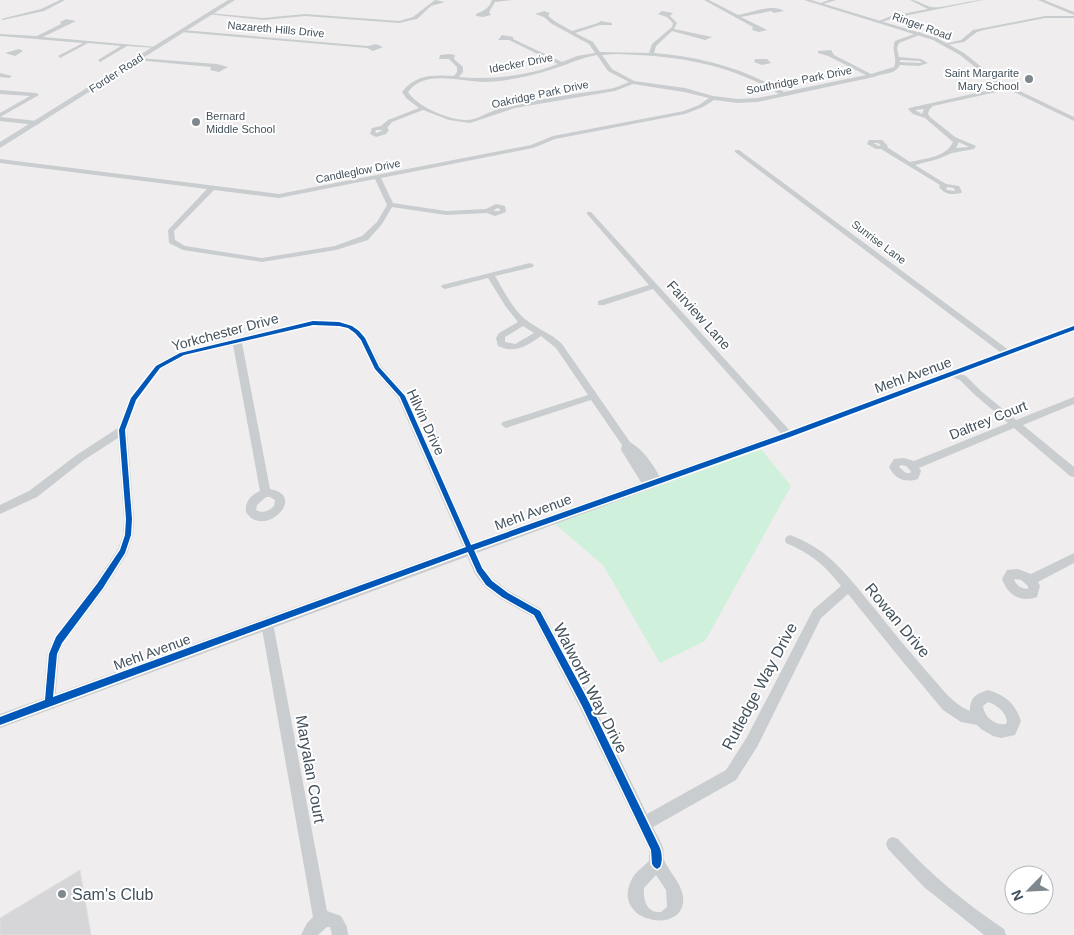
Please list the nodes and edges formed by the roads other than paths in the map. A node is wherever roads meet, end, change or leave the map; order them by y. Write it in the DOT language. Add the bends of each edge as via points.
graph roads {
  1 [pos="63,0"];
  2 [pos="232,0"];
  3 [pos="510,0"];
  4 [pos="580,0"];
  5 [pos="590,0"];
  6 [pos="706,0"];
  7 [pos="806,0"];
  8 [pos="834,0"];
  9 [pos="912,0"];
  10 [pos="981,0"];
  11 [pos="1040,0"];
  12 [pos="494,1"];
  13 [pos="433,4"];
  14 [pos="820,4"];
  15 [pos="933,9"];
  16 [pos="770,10"];
  17 [pos="486,12"];
  18 [pos="208,14"];
  19 [pos="1074,15"];
  20 [pos="546,16"];
  21 [pos="668,16"];
  22 [pos="736,17"];
  23 [pos="411,19"];
  24 [pos="1,20"];
  25 [pos="400,22"];
  26 [pos="881,22"];
  27 [pos="64,24"];
  28 [pos="416,24"];
  29 [pos="600,24"];
  30 [pos="410,26"];
  31 [pos="756,27"];
  32 [pos="672,30"];
  33 [pos="182,31"];
  34 [pos="572,32"];
  35 [pos="920,33"];
  36 [pos="0,35"];
  37 [pos="698,36"];
  38 [pos="37,38"];
  39 [pos="510,39"];
  40 [pos="87,42"];
  41 [pos="946,44"];
  42 [pos="126,45"];
  43 [pos="156,47"];
  44 [pos="368,47"];
  45 [pos="0,50"];
  46 [pos="10,51"];
  47 [pos="599,54"];
  48 [pos="650,55"];
  49 [pos="830,55"];
  50 [pos="60,57"];
  51 [pos="138,59"];
  52 [pos="451,59"];
  53 [pos="100,61"];
  54 [pos="757,62"];
  55 [pos="564,64"];
  56 [pos="748,65"];
  57 [pos="215,66"];
  58 [pos="742,68"];
  59 [pos="736,70"];
  60 [pos="0,75"];
  61 [pos="9,76"];
  62 [pos="872,76"];
  63 [pos="455,78"];
  64 [pos="633,82"];
  65 [pos="1008,88"];
  66 [pos="0,92"];
  67 [pos="783,94"];
  68 [pos="713,98"];
  69 [pos="929,106"];
  70 [pos="424,108"];
  71 [pos="0,115"];
  72 [pos="927,117"];
  73 [pos="0,119"];
  74 [pos="1074,119"];
  75 [pos="37,123"];
  76 [pos="383,128"];
  77 [pos="953,138"];
  78 [pos="0,146"];
  79 [pos="882,148"];
  80 [pos="736,151"];
  81 [pos="950,151"];
  82 [pos="0,161"];
  83 [pos="909,164"];
  84 [pos="377,177"];
  85 [pos="944,185"];
  86 [pos="212,188"];
  87 [pos="390,205"];
  88 [pos="488,211"];
  89 [pos="588,213"];
  90 [pos="530,264"];
  91 [pos="490,275"];
  92 [pos="654,286"];
  93 [pos="445,287"];
  94 [pos="601,303"];
  95 [pos="523,322"];
  96 [pos="339,324"];
  97 [pos="1074,328"];
  98 [pos="540,333"];
  99 [pos="238,342"];
  100 [pos="1007,353"];
  101 [pos="954,375"];
  102 [pos="594,396"];
  103 [pos="1074,400"];
  104 [pos="506,424"];
  105 [pos="1015,425"];
  106 [pos="122,430"];
  107 [pos="788,434"];
  108 [pos="913,466"];
  109 [pos="1074,473"];
  110 [pos="652,482"];
  111 [pos="266,493"];
  112 [pos="0,510"];
  113 [pos="790,540"];
  114 [pos="469,549"];
  115 [pos="1074,558"];
  116 [pos="1030,580"];
  117 [pos="848,587"];
  118 [pos="267,623"];
  119 [pos="49,703"];
  120 [pos="980,719"];
  121 [pos="0,721"];
  122 [pos="644,824"];
  123 [pos="893,844"];
  124 [pos="657,864"];
  125 [pos="321,920"];
  126 [pos="308,935"];
  127 [pos="340,935"];
  128 [pos="998,935"];
  1 -- 24 [label="street" via="42,10"];
  2 -- 18 [label="main road, Forder Road"];
  3 -- 12 [label="street"];
  4 -- 5 [label="street"];
  6 -- 22 [label="street"];
  7 -- 14 [label="street, Ringer Road"];
  8 -- 14 [label="street"];
  9 -- 15 [label="street"];
  10 -- 15 [label="street"];
  11 -- 19 [label="street"];
  12 -- 17 [label="street"];
  13 -- 23 [label="street"];
  14 -- 26 [label="street, Ringer Road"];
  15 -- 26 [label="street" via="890,17"];
  16 -- 22 [label="street"];
  18 -- 25 [label="street" via="264,19 305,15"];
  18 -- 33 [label="main road, Forder Road"];
  19 -- 41 [label="street" via="975,31 962,41"];
  20 -- 34 [label="street, Southridge Park Drive"];
  21 -- 32 [label="street" via="675,24"];
  22 -- 31 [label="street"];
  23 -- 25 [label="street"];
  23 -- 28 [label="street"];
  25 -- 30 [label="street"];
  26 -- 35 [label="street, Ringer Road"];
  27 -- 38 [label="street"];
  29 -- 34 [label="street"];
  32 -- 37 [label="street"];
  32 -- 48 [label="street" via="659,40"];
  33 -- 43 [label="main road, Forder Road"];
  33 -- 44 [label="street, Nazareth Hills Drive"];
  34 -- 47 [label="street, Southridge Park Drive" via="591,43"];
  35 -- 41 [label="street, Ringer Road"];
  35 -- 62 [label="street, Southridge Park Drive" via="897,42 896,68"];
  36 -- 38 [label="street"];
  38 -- 40 [label="street"];
  39 -- 55 [label="street"];
  40 -- 42 [label="street"];
  40 -- 50 [label="street"];
  41 -- 65 [label="street, Ringer Road"];
  42 -- 43 [label="street"];
  42 -- 53 [label="street"];
  43 -- 51 [label="main road, Forder Road"];
  45 -- 46 [label="street"];
  47 -- 48 [label="street, Idecker Drive"];
  47 -- 55 [label="street, Idecker Drive" via="575,58"];
  47 -- 64 [label="street, Southridge Park Drive" via="610,70"];
  48 -- 59 [label="street, Idecker Drive"];
  49 -- 62 [label="street"];
  51 -- 57 [label="street"];
  51 -- 75 [label="main road, Forder Road"];
  52 -- 63 [label="street" via="460,67"];
  54 -- 56 [label="street"];
  55 -- 63 [label="street, Idecker Drive" via="488,80"];
  58 -- 59 [label="street"];
  59 -- 67 [label="street, Idecker Drive"];
  60 -- 61 [label="street"];
  62 -- 67 [label="street, Southridge Park Drive"];
  63 -- 70 [label="street, Idecker Drive" via="426,79 409,86 406,95"];
  64 -- 68 [label="street, Southridge Park Drive"];
  64 -- 70 [label="street, Oakridge Park Drive" via="615,89 500,110 471,122 449,120"];
  65 -- 69 [label="street"];
  65 -- 74 [label="street, Ringer Road"];
  66 -- 71 [label="street" via="36,95"];
  67 -- 68 [label="street, Southridge Park Drive" via="749,100"];
  68 -- 84 [label="street, Candleglow Drive" via="685,112"];
  69 -- 72 [label="street" via="925,111"];
  69 -- 72 [label="street" via="911,109"];
  70 -- 76 [label="street" via="390,120"];
  72 -- 77 [label="street"];
  73 -- 75 [label="street"];
  75 -- 78 [label="main road, Forder Road"];
  77 -- 81 [label="street" via="956,142"];
  77 -- 81 [label="street" via="973,146"];
  79 -- 83 [label="street"];
  80 -- 100 [label="street, Sunrise Lane"];
  81 -- 83 [label="street"];
  82 -- 86 [label="street, Candleglow Drive"];
  83 -- 85 [label="street"];
  84 -- 86 [label="street, Candleglow Drive" via="279,196"];
  84 -- 87 [label="street"];
  86 -- 87 [label="street" via="170,231 172,241 183,248 262,260 336,248 365,238 380,223"];
  87 -- 88 [label="street" via="446,213"];
  89 -- 92 [label="street, Fairview Lane"];
  90 -- 91 [label="street"];
  91 -- 93 [label="street"];
  91 -- 95 [label="street"];
  92 -- 94 [label="street"];
  92 -- 107 [label="street, Fairview Lane"];
  95 -- 98 [label="street"];
  95 -- 98 [label="street" via="502,335 501,344 513,348"];
  96 -- 99 [label="street, Yorkchester Drive" via="314,323"];
  96 -- 114 [label="street, Hilvin Drive" via="357,332 377,368 402,396"];
  97 -- 100 [label="street, Mehl Avenue"];
  98 -- 102 [label="street" via="554,340"];
  99 -- 106 [label="street, Yorkchester Drive" via="182,354 158,367 133,398"];
  99 -- 111 [label="street"];
  100 -- 101 [label="street, Mehl Avenue"];
  101 -- 105 [label="street" via="963,378"];
  101 -- 107 [label="street, Mehl Avenue"];
  102 -- 104 [label="street"];
  102 -- 110 [label="street" via="627,445 626,450"];
  103 -- 105 [label="street, Daltrey Court"];
  105 -- 108 [label="street, Daltrey Court"];
  105 -- 109 [label="street"];
  106 -- 112 [label="street" via="33,494"];
  106 -- 119 [label="street, Yorkchester Drive" via="128,535 123,551 100,586 59,640 53,654"];
  107 -- 110 [label="street, Mehl Avenue"];
  110 -- 114 [label="street, Mehl Avenue"];
  113 -- 117 [label="street, Rowan Drive" via="824,559"];
  114 -- 118 [label="street, Mehl Avenue"];
  114 -- 122 [label="street, Walworth Way Drive" via="489,583 537,613"];
  115 -- 116 [label="street"];
  117 -- 120 [label="street, Rowan Drive" via="948,705 966,717"];
  117 -- 122 [label="street, Rutledge Way Drive" via="817,614 752,742 730,775"];
  118 -- 119 [label="street, Mehl Avenue"];
  118 -- 125 [label="street, Maryalan Court"];
  119 -- 121 [label="street, Mehl Avenue"];
  122 -- 124 [label="street, Walworth Way Drive" via="656,849"];
  123 -- 128 [label="street" via="958,908"];
  125 -- 126 [label="street"];
  125 -- 127 [label="street" via="334,921"];
}
